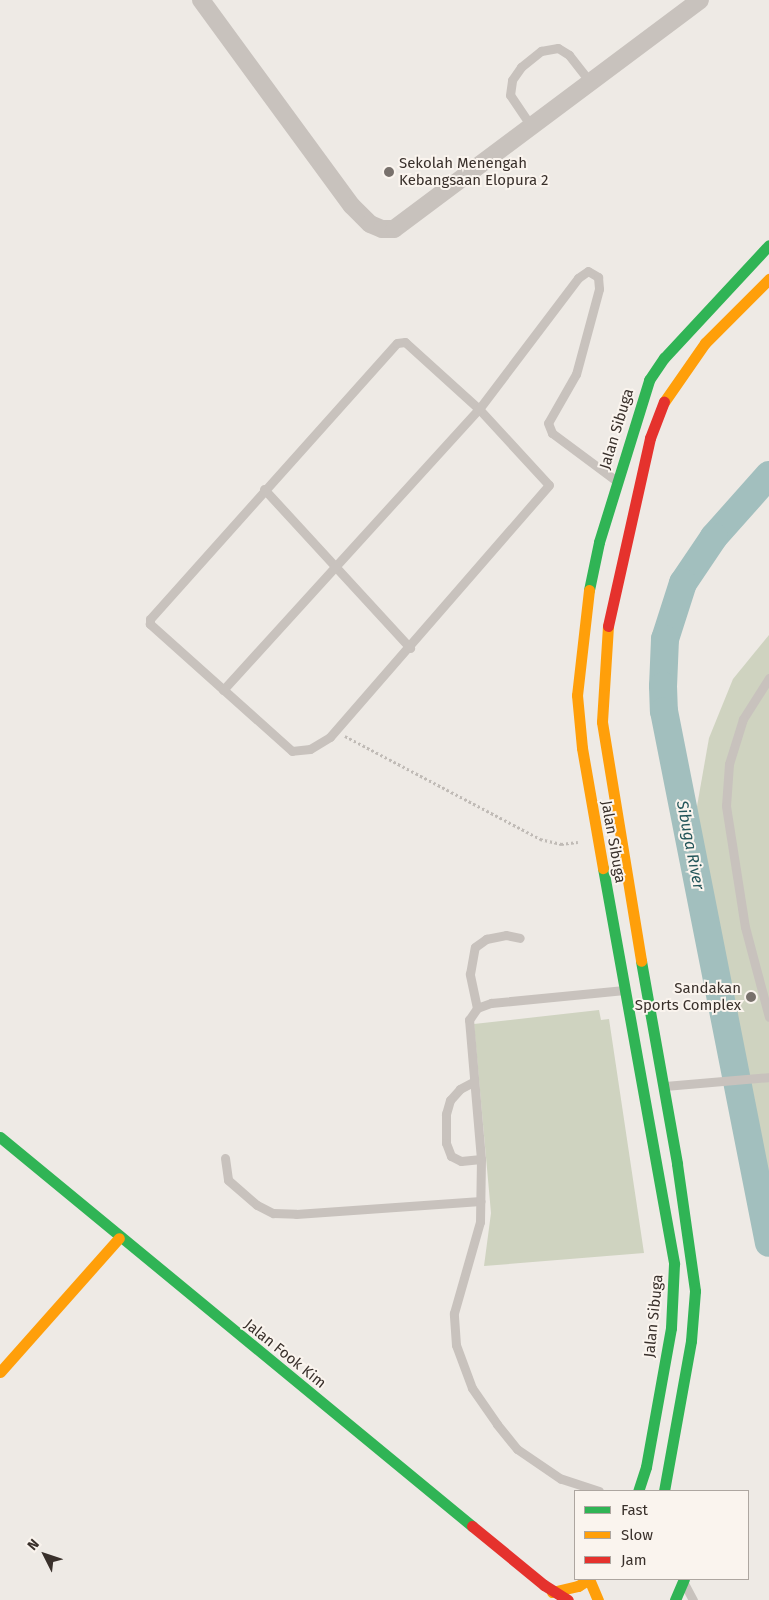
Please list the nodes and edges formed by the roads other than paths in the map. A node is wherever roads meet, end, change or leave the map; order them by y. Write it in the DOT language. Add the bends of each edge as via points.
graph roads {
  1 [pos="201,0"];
  2 [pos="700,0"];
  3 [pos="590,82"];
  4 [pos="531,126"];
  5 [pos="769,245"];
  6 [pos="769,279"];
  7 [pos="479,409"];
  8 [pos="617,482"];
  9 [pos="264,489"];
  10 [pos="336,564"];
  11 [pos="410,648"];
  12 [pos="769,678"];
  13 [pos="223,690"];
  14 [pos="520,938"];
  15 [pos="624,990"];
  16 [pos="477,1008"];
  17 [pos="769,1017"];
  18 [pos="769,1077"];
  19 [pos="473,1082"];
  20 [pos="663,1086"];
  21 [pos="0,1138"];
  22 [pos="224,1158"];
  23 [pos="481,1159"];
  24 [pos="481,1201"];
  25 [pos="119,1238"];
  26 [pos="0,1372"];
  27 [pos="596,1490"];
  28 [pos="638,1490"];
  29 [pos="664,1490"];
  30 [pos="587,1580"];
  31 [pos="589,1580"];
  32 [pos="684,1581"];
  33 [pos="552,1592"];
  34 [pos="568,1600"];
  35 [pos="598,1600"];
  36 [pos="675,1600"];
  37 [pos="693,1600"];
  1 -- 4 [label="street" via="352,206 366,220 382,229 394,229 408,221"];
  2 -- 3 [label="street"];
  3 -- 4 [label="street"];
  3 -- 4 [label="lane" via="569,55 558,48 541,52 521,67 512,80 510,95"];
  5 -- 8 [label="main road, Jalan Sibuga" via="655,369 642,395"];
  6 -- 20 [label="main road, Jalan Sibuga" via="705,343 665,398 650,438 607,630 602,722"];
  7 -- 8 [label="lane" via="578,278 583,273 594,272 599,288 576,374 548,423 552,433"];
  7 -- 9 [label="lane" via="409,344 397,343"];
  7 -- 10 [label="lane"];
  7 -- 11 [label="lane" via="549,485"];
  8 -- 15 [label="main road, Jalan Sibuga" via="587,599 578,686 582,748"];
  9 -- 10 [label="lane"];
  9 -- 13 [label="lane" via="150,619 150,624"];
  10 -- 11 [label="lane"];
  10 -- 13 [label="lane"];
  11 -- 13 [label="lane" via="335,731 321,744 300,752 292,751"];
  12 -- 17 [label="lane" via="743,719 729,764 726,806 745,927"];
  14 -- 16 [label="lane" via="506,935 486,939 475,947 470,974"];
  15 -- 16 [label="lane" via="491,1003"];
  15 -- 28 [label="main road, Jalan Sibuga" via="674,1264 671,1328 646,1467"];
  16 -- 19 [label="lane" via="469,1020"];
  18 -- 20 [label="lane"];
  19 -- 23 [label="lane"];
  19 -- 23 [label="lane" via="460,1088 450,1100 446,1114 446,1143 451,1156 461,1161"];
  20 -- 29 [label="main road, Jalan Sibuga" via="695,1291 691,1341"];
  21 -- 25 [label="main road, Jalan Fook Kim"];
  22 -- 24 [label="lane" via="228,1180 257,1205 273,1213"];
  23 -- 24 [label="lane"];
  24 -- 27 [label="lane" via="480,1222 454,1313 456,1345 472,1388 517,1449 561,1479"];
  25 -- 26 [label="main road"];
  25 -- 33 [label="main road, Jalan Fook Kim"];
  30 -- 33 [label="main road" via="578,1586"];
  31 -- 35 [label="main road"];
  32 -- 36 [label="main road"];
  32 -- 37 [label="lane"];
  33 -- 34 [label="main road, Jalan Fook Kim"];
}
